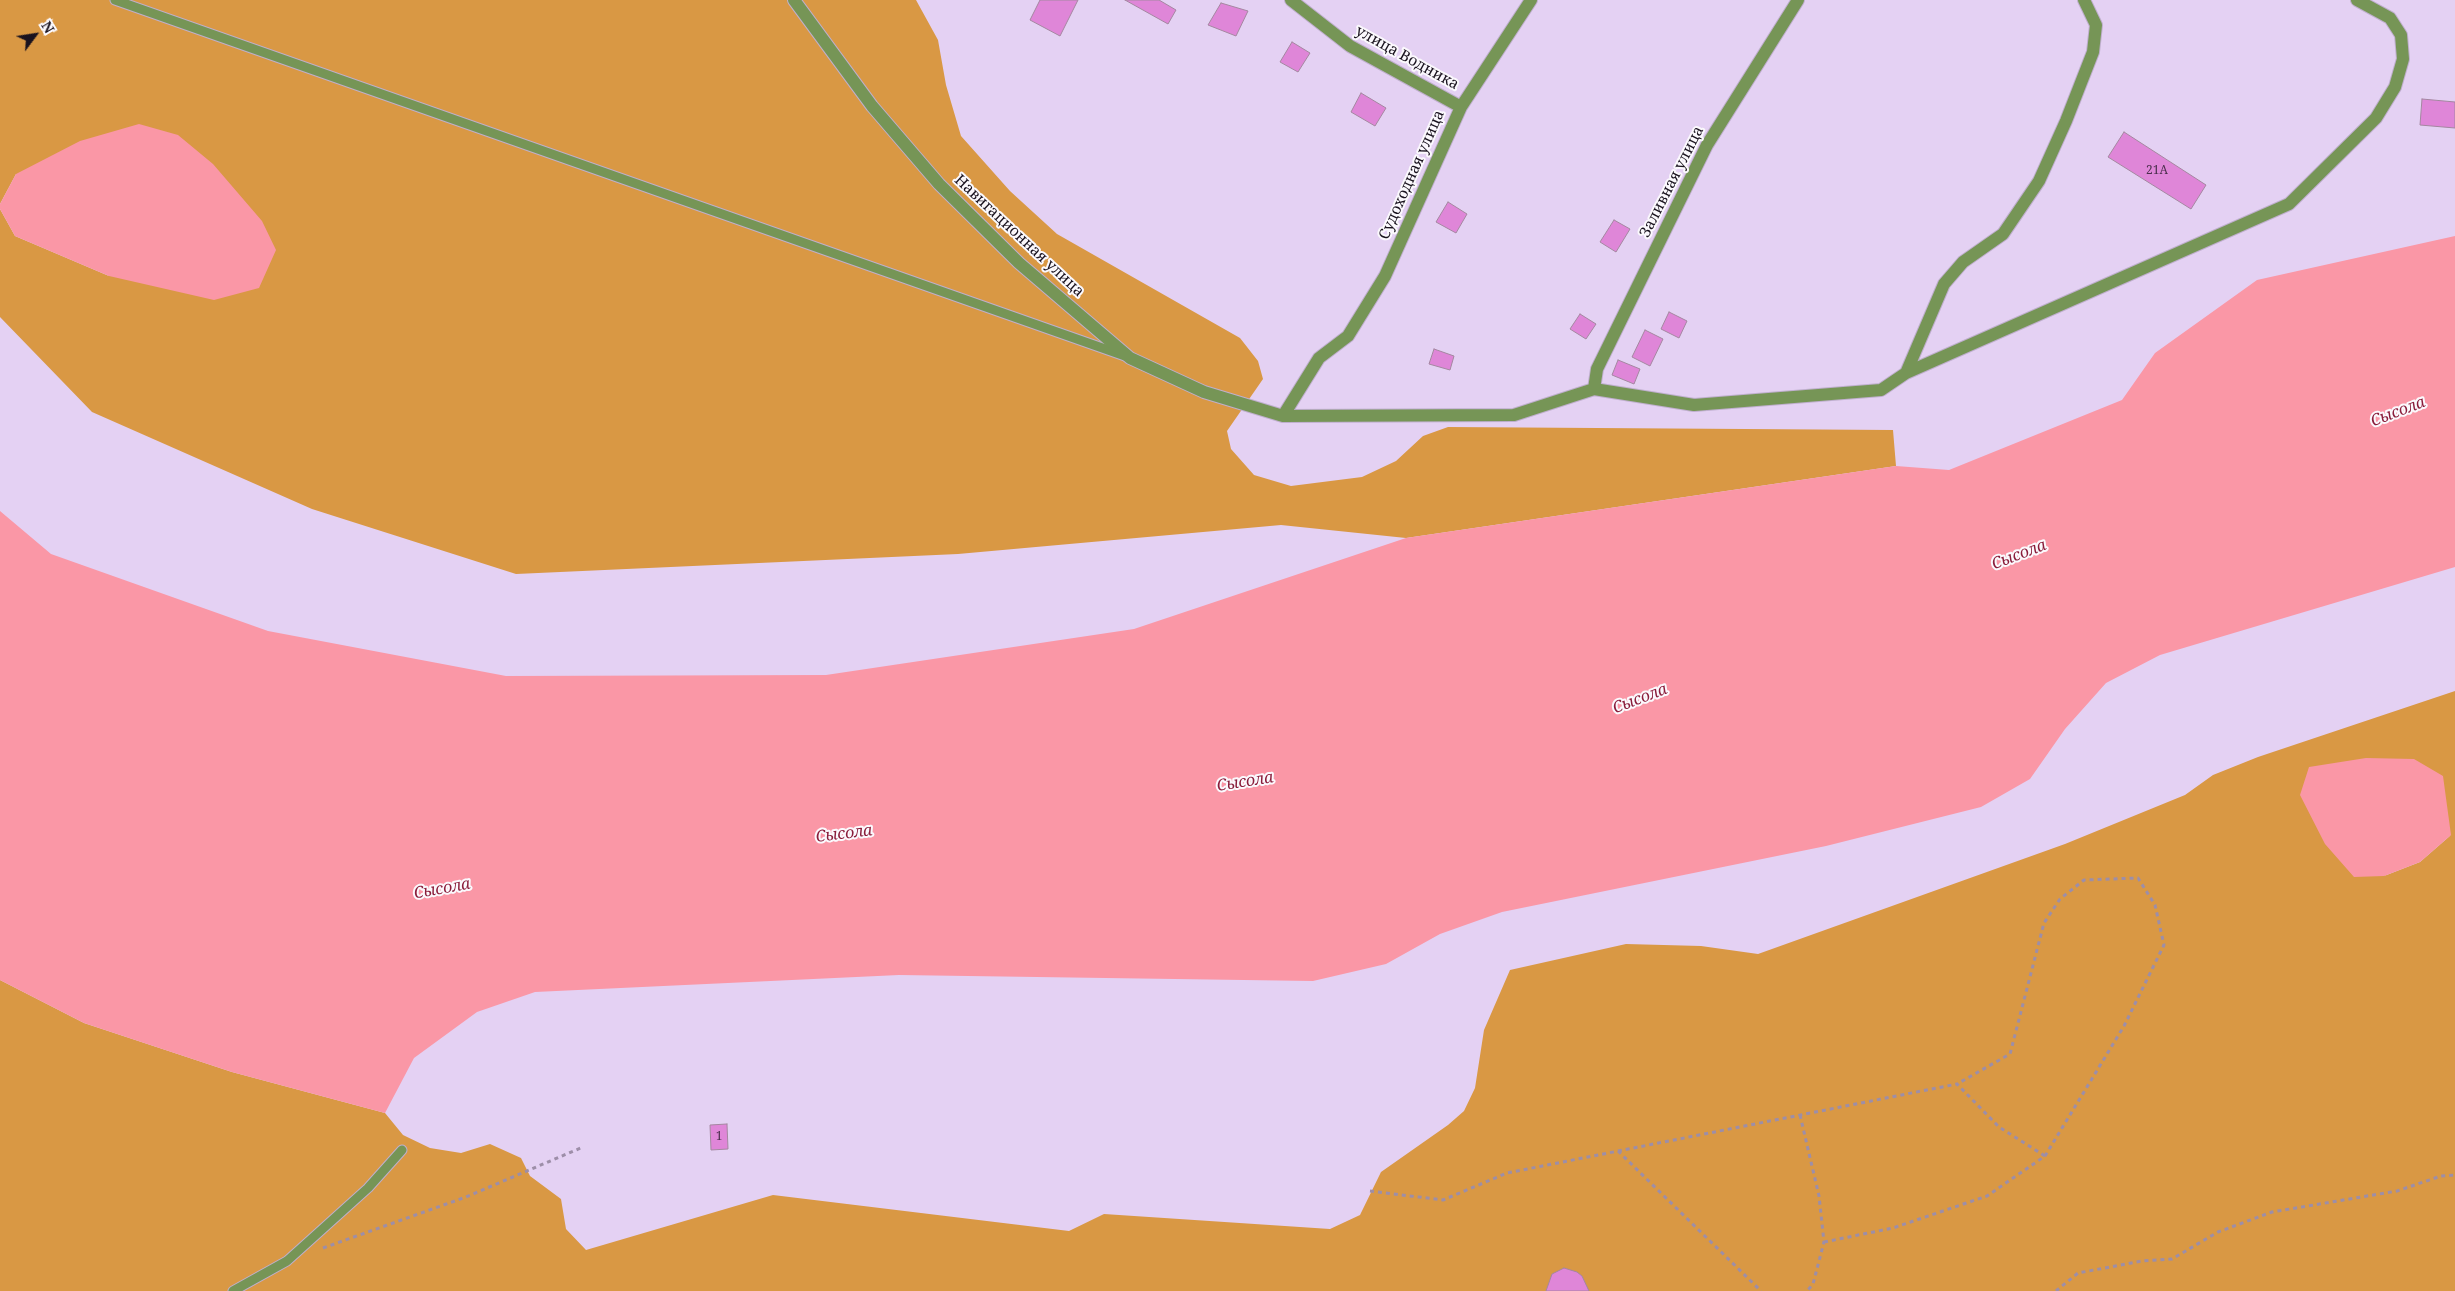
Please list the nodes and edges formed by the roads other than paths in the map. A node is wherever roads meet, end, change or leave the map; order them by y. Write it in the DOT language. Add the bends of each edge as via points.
graph roads {
  1 [pos="115,0"];
  2 [pos="794,0"];
  3 [pos="1291,0"];
  4 [pos="1531,0"];
  5 [pos="1798,0"];
  6 [pos="2084,0"];
  7 [pos="2357,0"];
  8 [pos="1461,106"];
  9 [pos="1130,358"];
  10 [pos="1906,374"];
  11 [pos="1594,389"];
  12 [pos="1283,416"];
  13 [pos="402,1150"];
  14 [pos="233,1291"];
  1 -- 9 [label="lane"];
  2 -- 9 [label="street, Навигационная улица" via="872,106 939,184 1019,263"];
  3 -- 8 [label="street, улица Водника" via="1350,46"];
  4 -- 8 [label="street, Судоходная улица"];
  5 -- 11 [label="street, Заливная улица" via="1707,145 1597,369"];
  6 -- 10 [label="street" via="2096,25 2093,52 2039,181 2004,234 1963,262 1944,284"];
  7 -- 10 [label="street" via="2390,18 2401,35 2403,59 2395,87 2376,118 2289,204"];
  8 -- 12 [label="street, Судоходная улица" via="1385,276 1348,336 1319,358"];
  9 -- 12 [label="street, Навигационная улица" via="1204,392"];
  10 -- 11 [label="street" via="1881,390 1694,406"];
  11 -- 12 [label="street, Навигационная улица" via="1514,415"];
  13 -- 14 [label="lane" via="368,1188 287,1261"];
}
